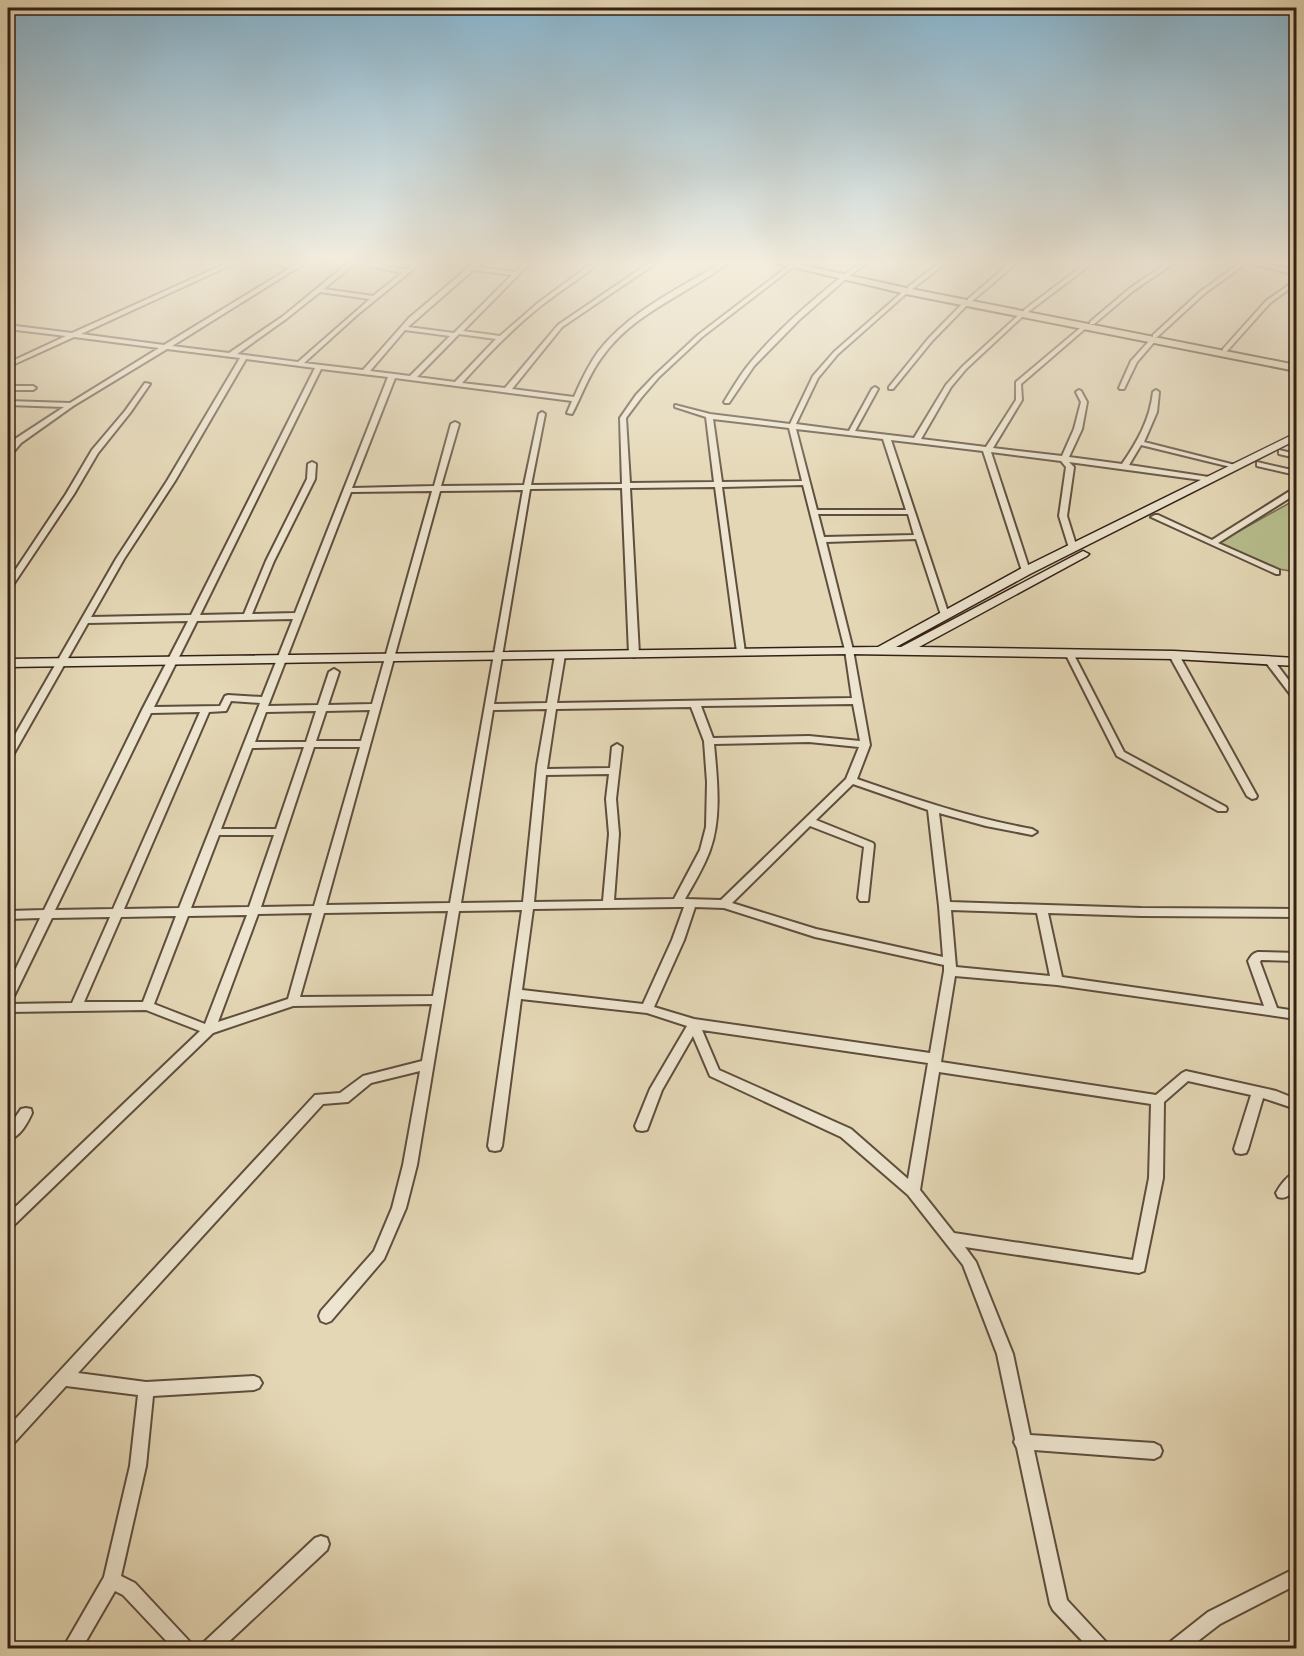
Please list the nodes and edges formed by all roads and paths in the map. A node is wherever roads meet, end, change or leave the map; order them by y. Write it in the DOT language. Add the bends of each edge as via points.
graph roads {
  1 [pos="60,340"];
  2 [pos="123,340"];
  3 [pos="176,340"];
  4 [pos="252,340"];
  5 [pos="326,340"];
  6 [pos="392,340"];
  7 [pos="450,340"];
  8 [pos="498,340"];
  9 [pos="548,340"];
  10 [pos="612,340"];
  11 [pos="698,340"];
  12 [pos="776,340"];
  13 [pos="850,340"];
  14 [pos="930,340"];
  15 [pos="994,340"];
  16 [pos="1070,340"];
  17 [pos="1152,340"];
  18 [pos="1165,340"];
  19 [pos="1167,340"];
  20 [pos="1234,340"];
  21 [pos="167,346"];
  22 [pos="1225,350"];
  23 [pos="231,355"];
  24 [pos="1239,355"];
  25 [pos="244,357"];
  26 [pos="1295,363"];
  27 [pos="8,364"];
  28 [pos="299,364"];
  29 [pos="320,366"];
  30 [pos="365,372"];
  31 [pos="392,375"];
  32 [pos="412,378"];
  33 [pos="147,384"];
  34 [pos="457,384"];
  35 [pos="8,388"];
  36 [pos="33,388"];
  37 [pos="891,388"];
  38 [pos="1122,388"];
  39 [pos="875,389"];
  40 [pos="507,390"];
  41 [pos="1079,392"];
  42 [pos="1156,392"];
  43 [pos="576,399"];
  44 [pos="726,402"];
  45 [pos="8,403"];
  46 [pos="71,405"];
  47 [pos="678,406"];
  48 [pos="570,413"];
  49 [pos="542,414"];
  50 [pos="709,416"];
  51 [pos="455,424"];
  52 [pos="792,426"];
  53 [pos="851,433"];
  54 [pos="1296,436"];
  55 [pos="886,437"];
  56 [pos="8,441"];
  57 [pos="18,441"];
  58 [pos="916,441"];
  59 [pos="1140,443"];
  60 [pos="1296,444"];
  61 [pos="987,451"];
  62 [pos="1282,452"];
  63 [pos="8,453"];
  64 [pos="1296,456"];
  65 [pos="1064,460"];
  66 [pos="312,464"];
  67 [pos="1260,464"];
  68 [pos="1235,466"];
  69 [pos="1124,467"];
  70 [pos="1296,472"];
  71 [pos="1209,479"];
  72 [pos="805,483"];
  73 [pos="627,485"];
  74 [pos="719,485"];
  75 [pos="527,487"];
  76 [pos="438,489"];
  77 [pos="348,490"];
  78 [pos="1296,491"];
  79 [pos="813,512"];
  80 [pos="910,512"];
  81 [pos="1155,517"];
  82 [pos="919,537"];
  83 [pos="820,540"];
  84 [pos="1212,543"];
  85 [pos="1073,548"];
  86 [pos="1026,571"];
  87 [pos="1276,572"];
  88 [pos="8,586"];
  89 [pos="945,615"];
  90 [pos="247,616"];
  91 [pos="298,616"];
  92 [pos="194,617"];
  93 [pos="86,621"];
  94 [pos="849,650"];
  95 [pos="880,651"];
  96 [pos="903,651"];
  97 [pos="741,652"];
  98 [pos="1069,653"];
  99 [pos="634,654"];
  100 [pos="560,655"];
  101 [pos="1174,655"];
  102 [pos="498,656"];
  103 [pos="391,657"];
  104 [pos="281,659"];
  105 [pos="1269,660"];
  106 [pos="171,661"];
  107 [pos="62,662"];
  108 [pos="1296,662"];
  109 [pos="8,663"];
  110 [pos="334,672"];
  111 [pos="1296,696"];
  112 [pos="857,701"];
  113 [pos="264,704"];
  114 [pos="695,704"];
  115 [pos="552,706"];
  116 [pos="377,707"];
  117 [pos="489,707"];
  118 [pos="322,708"];
  119 [pos="206,709"];
  120 [pos="147,710"];
  121 [pos="708,741"];
  122 [pos="366,744"];
  123 [pos="248,745"];
  124 [pos="308,745"];
  125 [pos="865,745"];
  126 [pos="617,747"];
  127 [pos="8,755"];
  128 [pos="613,771"];
  129 [pos="542,772"];
  130 [pos="851,780"];
  131 [pos="1252,796"];
  132 [pos="1222,809"];
  133 [pos="933,810"];
  134 [pos="808,821"];
  135 [pos="214,832"];
  136 [pos="281,832"];
  137 [pos="1032,832"];
  138 [pos="864,898"];
  139 [pos="678,903"];
  140 [pos="691,903"];
  141 [pos="608,904"];
  142 [pos="724,904"];
  143 [pos="528,905"];
  144 [pos="945,906"];
  145 [pos="456,907"];
  146 [pos="320,909"];
  147 [pos="1042,909"];
  148 [pos="254,910"];
  149 [pos="184,911"];
  150 [pos="118,913"];
  151 [pos="1296,913"];
  152 [pos="48,914"];
  153 [pos="8,915"];
  154 [pos="1296,957"];
  155 [pos="949,967"];
  156 [pos="1057,981"];
  157 [pos="517,994"];
  158 [pos="8,996"];
  159 [pos="438,1000"];
  160 [pos="293,1002"];
  161 [pos="147,1006"];
  162 [pos="76,1007"];
  163 [pos="8,1008"];
  164 [pos="647,1009"];
  165 [pos="1272,1012"];
  166 [pos="1296,1015"];
  167 [pos="694,1024"];
  168 [pos="209,1030"];
  169 [pos="934,1062"];
  170 [pos="427,1065"];
  171 [pos="1258,1092"];
  172 [pos="1276,1096"];
  173 [pos="1158,1100"];
  174 [pos="1296,1104"];
  175 [pos="1296,1111"];
  176 [pos="26,1113"];
  177 [pos="642,1126"];
  178 [pos="8,1135"];
  179 [pos="495,1146"];
  180 [pos="1240,1149"];
  181 [pos="1296,1178"];
  182 [pos="913,1191"];
  183 [pos="1283,1193"];
  184 [pos="8,1222"];
  185 [pos="949,1238"];
  186 [pos="326,1316"];
  187 [pos="63,1378"];
  188 [pos="254,1383"];
  189 [pos="146,1389"];
  190 [pos="8,1438"];
  191 [pos="1022,1442"];
  192 [pos="1154,1452"];
  193 [pos="321,1544"];
  194 [pos="1296,1576"];
  195 [pos="112,1580"];
  196 [pos="72,1648"];
  197 [pos="184,1648"];
  198 [pos="210,1648"];
  199 [pos="1100,1648"];
  200 [pos="1176,1648"];
  1 -- 27 [label="street"];
  2 -- 21 [label="street"];
  3 -- 21 [label="street"];
  4 -- 23 [label="street"];
  5 -- 28 [label="street"];
  6 -- 30 [label="street"];
  7 -- 32 [label="street"];
  8 -- 34 [label="street"];
  9 -- 40 [label="street"];
  10 -- 43 [label="street"];
  11 -- 73 [label="street" via="634,400 623,418"];
  12 -- 44 [label="street" via="752,365"];
  13 -- 52 [label="street" via="815,376"];
  14 -- 37 [label="street"];
  15 -- 58 [label="street" via="948,386"];
  16 -- 61 [label="street" via="1018,383 1019,400"];
  17 -- 38 [label="street" via="1134,361"];
  18 -- 24 [label="main road"];
  19 -- 22 [label="main road"];
  20 -- 22 [label="street"];
  21 -- 23 [label="street"];
  21 -- 46 [label="street"];
  22 -- 24 [label="main road"];
  23 -- 25 [label="street"];
  24 -- 26 [label="main road"];
  25 -- 28 [label="street"];
  25 -- 93 [label="street"];
  28 -- 29 [label="street"];
  29 -- 30 [label="street"];
  29 -- 92 [label="street"];
  30 -- 31 [label="street"];
  31 -- 32 [label="street"];
  31 -- 77 [label="street"];
  32 -- 34 [label="street"];
  33 -- 88 [label="street" via="95,452"];
  34 -- 40 [label="street"];
  35 -- 36 [label="street"];
  39 -- 53 [label="street"];
  40 -- 43 [label="street"];
  41 -- 65 [label="street" via="1084,402 1078,429"];
  42 -- 59 [label="street" via="1156,406"];
  43 -- 48 [label="street"];
  45 -- 46 [label="street"];
  46 -- 57 [label="street"];
  47 -- 50 [label="street"];
  49 -- 75 [label="street"];
  50 -- 52 [label="street"];
  50 -- 74 [label="street"];
  51 -- 76 [label="street"];
  52 -- 53 [label="street"];
  52 -- 72 [label="street"];
  53 -- 55 [label="street"];
  54 -- 68 [label="main road"];
  55 -- 58 [label="street"];
  55 -- 80 [label="street"];
  56 -- 57 [label="street"];
  57 -- 63 [label="street"];
  58 -- 61 [label="street"];
  59 -- 68 [label="street"];
  59 -- 69 [label="street"];
  60 -- 62 [label="main road"];
  61 -- 65 [label="street"];
  61 -- 86 [label="street"];
  62 -- 64 [label="street"];
  62 -- 67 [label="main road"];
  65 -- 69 [label="street"];
  65 -- 85 [label="street" via="1070,467 1063,516"];
  66 -- 90 [label="street" via="311,479"];
  67 -- 70 [label="street"];
  67 -- 81 [label="main road"];
  68 -- 71 [label="main road"];
  69 -- 71 [label="street"];
  71 -- 85 [label="main road"];
  72 -- 74 [label="street"];
  72 -- 79 [label="street"];
  73 -- 74 [label="street"];
  73 -- 75 [label="street"];
  73 -- 99 [label="street"];
  74 -- 97 [label="street"];
  75 -- 76 [label="street"];
  75 -- 102 [label="street"];
  76 -- 77 [label="street"];
  76 -- 103 [label="street"];
  77 -- 91 [label="street"];
  78 -- 84 [label="street"];
  79 -- 80 [label="street"];
  79 -- 83 [label="street"];
  80 -- 82 [label="street"];
  81 -- 84 [label="street"];
  81 -- 96 [label="main road"];
  82 -- 83 [label="street"];
  82 -- 89 [label="street"];
  83 -- 94 [label="street"];
  84 -- 87 [label="street"];
  85 -- 86 [label="main road"];
  86 -- 89 [label="main road"];
  89 -- 95 [label="main road"];
  90 -- 91 [label="street"];
  90 -- 92 [label="street"];
  91 -- 104 [label="street"];
  92 -- 93 [label="street"];
  92 -- 106 [label="street"];
  93 -- 107 [label="street"];
  94 -- 95 [label="main road"];
  94 -- 97 [label="main road"];
  94 -- 112 [label="street"];
  95 -- 96 [label="main road"];
  96 -- 98 [label="main road"];
  97 -- 99 [label="main road"];
  98 -- 101 [label="main road"];
  98 -- 132 [label="street" via="1120,754"];
  99 -- 100 [label="main road"];
  100 -- 102 [label="main road"];
  100 -- 115 [label="street"];
  101 -- 105 [label="main road"];
  101 -- 131 [label="street"];
  102 -- 103 [label="main road"];
  102 -- 117 [label="street"];
  103 -- 104 [label="main road"];
  103 -- 116 [label="street"];
  104 -- 106 [label="main road"];
  104 -- 113 [label="street"];
  105 -- 108 [label="main road"];
  105 -- 111 [label="street"];
  106 -- 107 [label="main road"];
  106 -- 120 [label="street"];
  107 -- 109 [label="main road"];
  107 -- 127 [label="street"];
  110 -- 118 [label="street"];
  112 -- 114 [label="street"];
  112 -- 125 [label="street"];
  113 -- 118 [label="street"];
  113 -- 119 [label="street" via="228,698 223,709"];
  113 -- 123 [label="street"];
  114 -- 115 [label="street"];
  114 -- 121 [label="street"];
  115 -- 117 [label="street"];
  115 -- 129 [label="street"];
  116 -- 118 [label="street"];
  116 -- 122 [label="street"];
  117 -- 145 [label="street"];
  118 -- 124 [label="street"];
  119 -- 120 [label="street"];
  119 -- 150 [label="street"];
  120 -- 152 [label="street"];
  121 -- 125 [label="street" via="809,739"];
  121 -- 139 [label="street" via="711,827 705,850"];
  122 -- 124 [label="street"];
  122 -- 146 [label="street"];
  123 -- 124 [label="street"];
  123 -- 135 [label="street"];
  124 -- 136 [label="street"];
  125 -- 130 [label="street"];
  126 -- 128 [label="street"];
  128 -- 129 [label="street"];
  128 -- 141 [label="street" via="614,834"];
  129 -- 143 [label="street"];
  130 -- 133 [label="street"];
  130 -- 134 [label="street"];
  133 -- 137 [label="street"];
  133 -- 144 [label="street"];
  134 -- 138 [label="street" via="869,845"];
  134 -- 142 [label="street"];
  135 -- 136 [label="street"];
  135 -- 149 [label="street"];
  136 -- 148 [label="street"];
  139 -- 140 [label="street"];
  139 -- 141 [label="street"];
  140 -- 142 [label="street"];
  140 -- 164 [label="street"];
  141 -- 143 [label="street"];
  142 -- 155 [label="street" via="815,933"];
  143 -- 145 [label="street"];
  143 -- 157 [label="street"];
  144 -- 147 [label="street"];
  144 -- 155 [label="street"];
  145 -- 146 [label="street"];
  145 -- 159 [label="street"];
  146 -- 148 [label="street"];
  146 -- 160 [label="street"];
  147 -- 151 [label="street"];
  147 -- 156 [label="street"];
  148 -- 149 [label="street"];
  148 -- 168 [label="street"];
  149 -- 150 [label="street"];
  149 -- 161 [label="street"];
  150 -- 152 [label="street"];
  150 -- 162 [label="street"];
  152 -- 153 [label="street"];
  152 -- 158 [label="street"];
  154 -- 165 [label="street" via="1255,958"];
  155 -- 156 [label="street"];
  155 -- 169 [label="street"];
  156 -- 165 [label="street"];
  157 -- 164 [label="street"];
  157 -- 179 [label="street"];
  159 -- 160 [label="street"];
  159 -- 170 [label="street"];
  160 -- 168 [label="street"];
  161 -- 162 [label="street"];
  161 -- 168 [label="street"];
  162 -- 163 [label="street"];
  164 -- 167 [label="street"];
  165 -- 166 [label="street"];
  167 -- 169 [label="street"];
  167 -- 177 [label="street" via="656,1089"];
  167 -- 182 [label="street" via="714,1073 846,1133"];
  168 -- 184 [label="street"];
  169 -- 173 [label="street"];
  169 -- 182 [label="street"];
  170 -- 186 [label="street" via="399,1208 379,1255"];
  170 -- 187 [label="street" via="367,1079 343,1098 320,1099"];
  171 -- 172 [label="street"];
  171 -- 173 [label="street" via="1186,1076"];
  171 -- 180 [label="street"];
  172 -- 174 [label="street"];
  172 -- 175 [label="street"];
  173 -- 185 [label="street" via="1156,1178 1139,1267"];
  176 -- 178 [label="street"];
  181 -- 183 [label="street"];
  182 -- 185 [label="street"];
  185 -- 191 [label="street" via="969,1262 1005,1354"];
  187 -- 189 [label="street"];
  187 -- 190 [label="street"];
  188 -- 189 [label="street"];
  189 -- 195 [label="street" via="138,1466"];
  191 -- 192 [label="street"];
  191 -- 199 [label="street" via="1059,1604"];
  193 -- 198 [label="street"];
  194 -- 200 [label="street" via="1214,1618"];
  195 -- 196 [label="street"];
  195 -- 197 [label="street" via="129,1589"];
}
